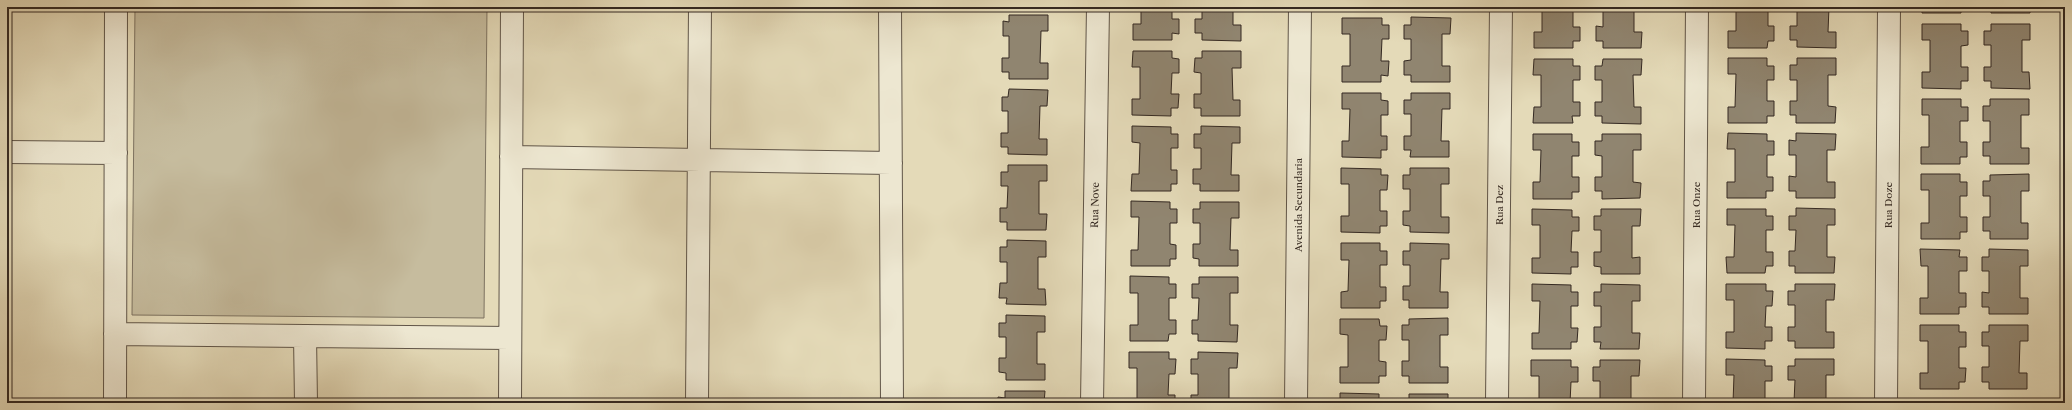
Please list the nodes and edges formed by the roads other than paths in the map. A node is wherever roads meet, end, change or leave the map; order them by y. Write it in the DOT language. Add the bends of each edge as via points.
graph roads {
  1 [pos="116,7"];
  2 [pos="512,7"];
  3 [pos="700,7"];
  4 [pos="890,7"];
  5 [pos="1098,7"];
  6 [pos="1300,7"];
  7 [pos="1501,7"];
  8 [pos="1697,7"];
  9 [pos="1890,7"];
  10 [pos="7,152"];
  11 [pos="116,153"];
  12 [pos="511,157"];
  13 [pos="698,160"];
  14 [pos="890,163"];
  15 [pos="115,334"];
  16 [pos="305,336"];
  17 [pos="510,338"];
  18 [pos="115,403"];
  19 [pos="306,403"];
  20 [pos="510,403"];
  21 [pos="697,403"];
  22 [pos="892,403"];
  23 [pos="1092,403"];
  24 [pos="1296,403"];
  25 [pos="1497,403"];
  26 [pos="1694,403"];
  27 [pos="1886,403"];
  1 -- 11 [label="street"];
  2 -- 12 [label="street"];
  3 -- 13 [label="street"];
  4 -- 14 [label="street"];
  5 -- 23 [label="street, Rua Nove"];
  6 -- 24 [label="street, Avenida Secundaria"];
  7 -- 25 [label="street, Rua Dez"];
  8 -- 26 [label="street, Rua Onze"];
  9 -- 27 [label="street, Rua Doze"];
  10 -- 11 [label="street"];
  11 -- 15 [label="street"];
  12 -- 13 [label="street"];
  12 -- 17 [label="street"];
  13 -- 14 [label="street"];
  13 -- 21 [label="street"];
  14 -- 22 [label="street"];
  15 -- 16 [label="street"];
  15 -- 18 [label="street"];
  16 -- 17 [label="street"];
  16 -- 19 [label="street"];
  17 -- 20 [label="street"];
}
